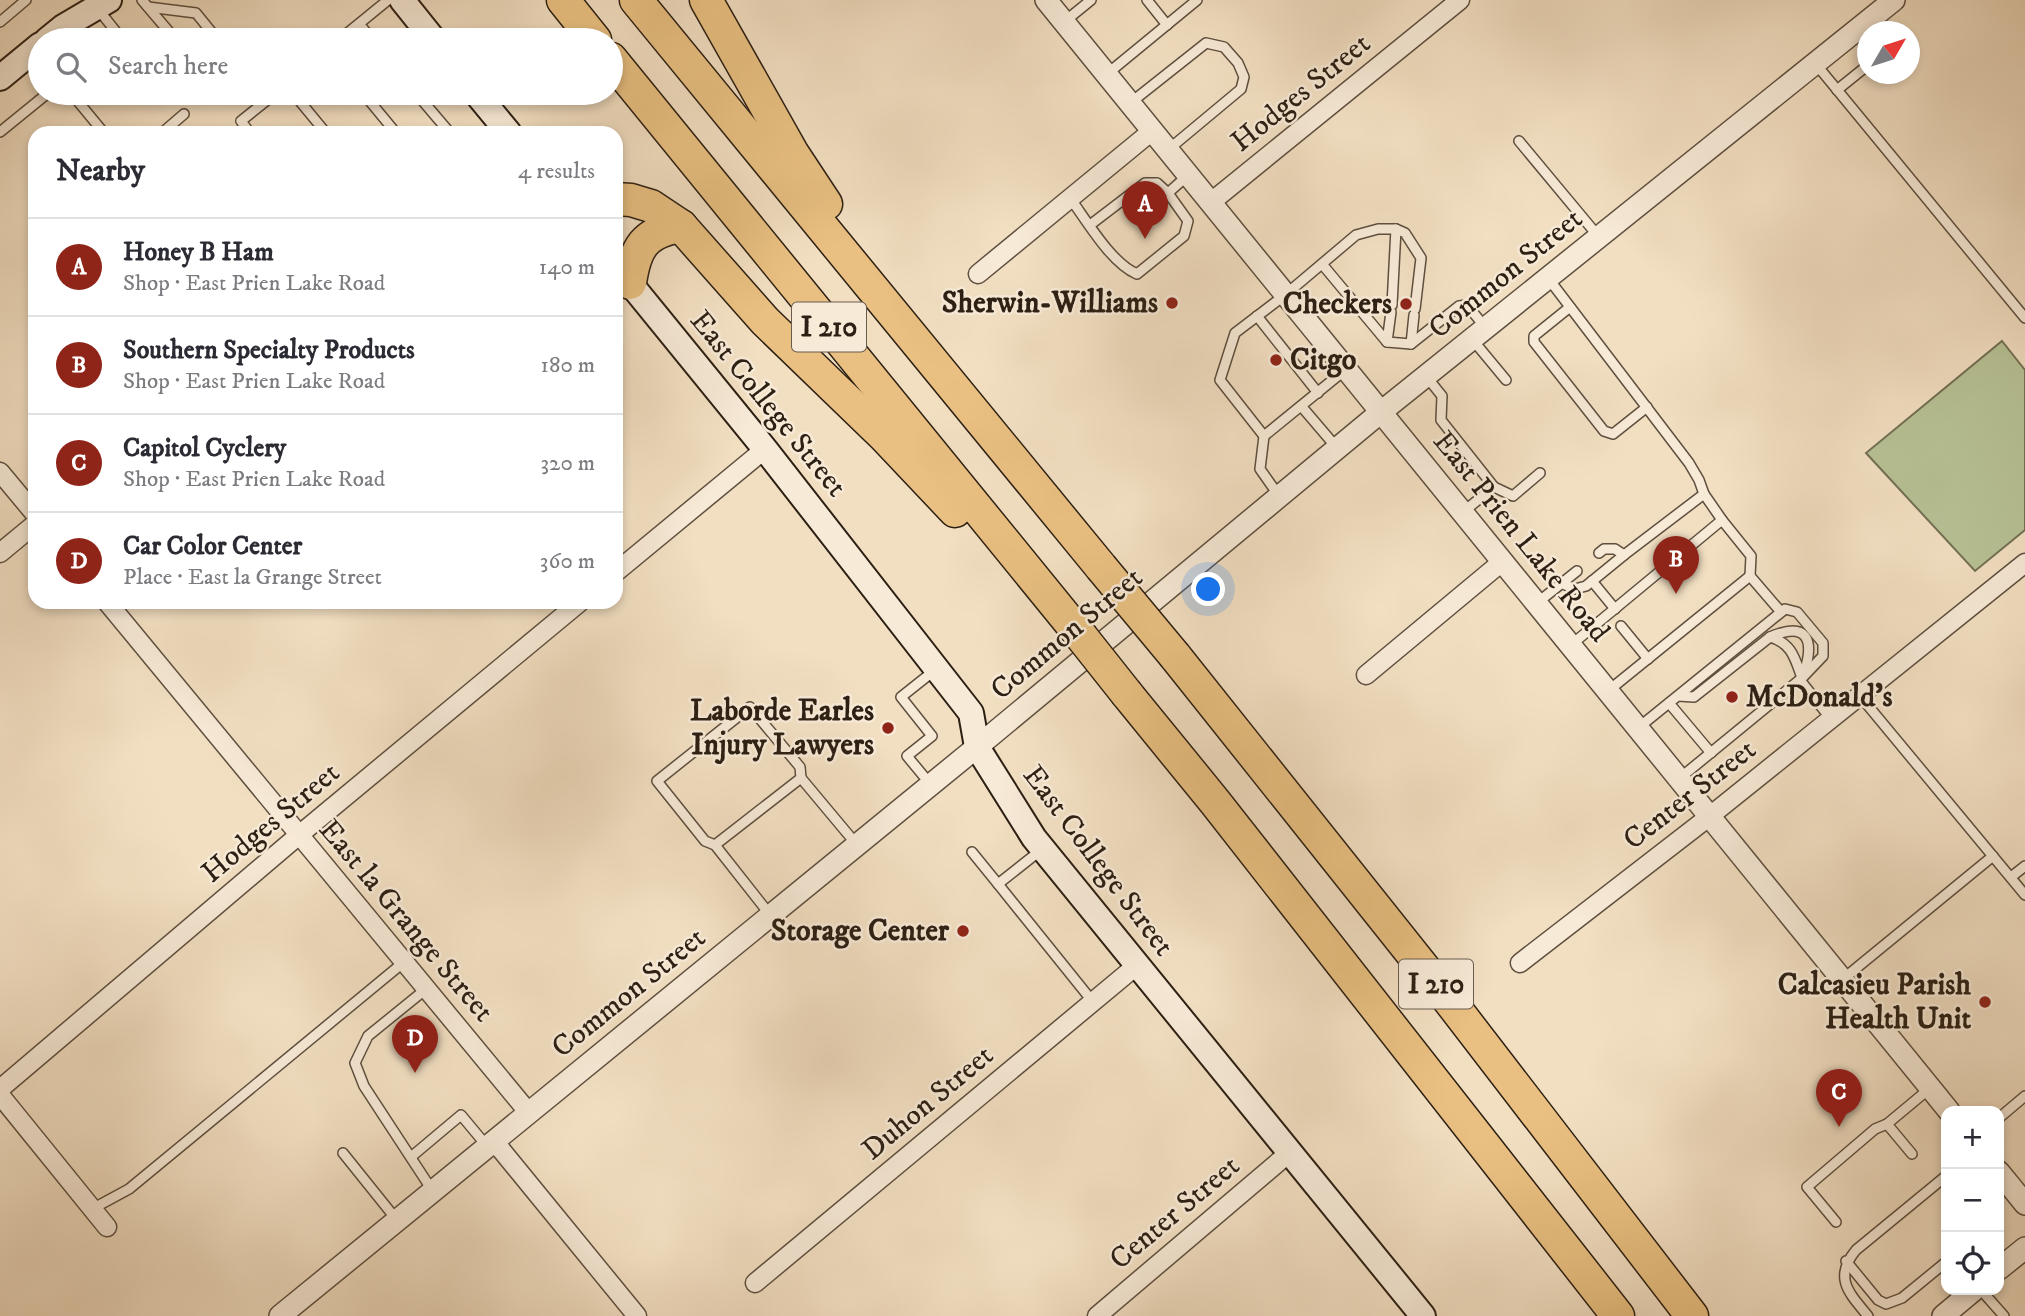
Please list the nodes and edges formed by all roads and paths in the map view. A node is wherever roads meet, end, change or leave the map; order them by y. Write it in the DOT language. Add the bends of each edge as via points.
graph roads {
  1 [pos="26,0"];
  2 [pos="388,0"];
  3 [pos="401,0"];
  4 [pos="563,0"];
  5 [pos="636,0"];
  6 [pos="706,0"];
  7 [pos="1046,0"];
  8 [pos="1091,0"];
  9 [pos="1147,0"];
  10 [pos="1197,0"];
  11 [pos="1460,0"];
  12 [pos="1894,0"];
  13 [pos="97,2"];
  14 [pos="145,3"];
  15 [pos="1874,21"];
  16 [pos="0,22"];
  17 [pos="1064,22"];
  18 [pos="359,24"];
  19 [pos="1167,25"];
  20 [pos="66,28"];
  21 [pos="114,28"];
  22 [pos="166,28"];
  23 [pos="208,28"];
  24 [pos="354,28"];
  25 [pos="362,28"];
  26 [pos="424,28"];
  27 [pos="585,28"];
  28 [pos="1857,36"];
  29 [pos="28,56"];
  30 [pos="1815,63"];
  31 [pos="1857,73"];
  32 [pos="623,74"];
  33 [pos="1,75"];
  34 [pos="1106,75"];
  35 [pos="1837,90"];
  36 [pos="1129,104"];
  37 [pos="33,105"];
  38 [pos="81,105"];
  39 [pos="259,105"];
  40 [pos="303,105"];
  41 [pos="373,105"];
  42 [pos="426,105"];
  43 [pos="486,105"];
  44 [pos="184,114"];
  45 [pos="98,126"];
  46 [pos="170,126"];
  47 [pos="245,126"];
  48 [pos="320,126"];
  49 [pos="390,126"];
  50 [pos="444,126"];
  51 [pos="503,126"];
  52 [pos="1152,131"];
  53 [pos="0,132"];
  54 [pos="1520,141"];
  55 [pos="1167,150"];
  56 [pos="1187,176"];
  57 [pos="1168,193"];
  58 [pos="1070,198"];
  59 [pos="623,199"];
  60 [pos="1210,203"];
  61 [pos="1090,225"];
  62 [pos="681,226"];
  63 [pos="1396,229"];
  64 [pos="1599,237"];
  65 [pos="1322,264"];
  66 [pos="978,274"];
  67 [pos="623,275"];
  68 [pos="1548,278"];
  69 [pos="1285,295"];
  70 [pos="1570,307"];
  71 [pos="1257,316"];
  72 [pos="2025,318"];
  73 [pos="1479,334"];
  74 [pos="1387,342"];
  75 [pos="1411,344"];
  76 [pos="932,362"];
  77 [pos="1346,369"];
  78 [pos="1426,376"];
  79 [pos="1506,380"];
  80 [pos="1318,393"];
  81 [pos="1301,407"];
  82 [pos="1647,407"];
  83 [pos="1381,412"];
  84 [pos="1264,436"];
  85 [pos="765,449"];
  86 [pos="1337,449"];
  87 [pos="0,472"];
  88 [pos="1541,473"];
  89 [pos="1494,488"];
  90 [pos="1704,494"];
  91 [pos="1279,496"];
  92 [pos="28,506"];
  93 [pos="1463,512"];
  94 [pos="1722,520"];
  95 [pos="28,530"];
  96 [pos="0,553"];
  97 [pos="1599,553"];
  98 [pos="1624,555"];
  99 [pos="1503,561"];
  100 [pos="2025,564"];
  101 [pos="623,566"];
  102 [pos="1577,570"];
  103 [pos="1750,576"];
  104 [pos="1592,581"];
  105 [pos="1561,583"];
  106 [pos="1052,600"];
  107 [pos="1537,603"];
  108 [pos="113,609"];
  109 [pos="572,609"];
  110 [pos="1615,609"];
  111 [pos="1781,612"];
  112 [pos="1621,626"];
  113 [pos="1770,637"];
  114 [pos="1571,645"];
  115 [pos="1648,659"];
  116 [pos="936,669"];
  117 [pos="1366,675"];
  118 [pos="1801,679"];
  119 [pos="1608,691"];
  120 [pos="1678,696"];
  121 [pos="1860,696"];
  122 [pos="1669,703"];
  123 [pos="1831,719"];
  124 [pos="1638,728"];
  125 [pos="978,747"];
  126 [pos="1711,753"];
  127 [pos="801,778"];
  128 [pos="1679,779"];
  129 [pos="930,785"];
  130 [pos="1710,816"];
  131 [pos="299,835"];
  132 [pos="715,845"];
  133 [pos="857,845"];
  134 [pos="1042,849"];
  135 [pos="972,852"];
  136 [pos="1993,856"];
  137 [pos="2025,866"];
  138 [pos="2011,877"];
  139 [pos="998,884"];
  140 [pos="2025,895"];
  141 [pos="771,916"];
  142 [pos="404,962"];
  143 [pos="1520,963"];
  144 [pos="1136,966"];
  145 [pos="1843,980"];
  146 [pos="426,989"];
  147 [pos="1093,1002"];
  148 [pos="1930,1087"];
  149 [pos="0,1088"];
  150 [pos="0,1095"];
  151 [pos="2025,1096"];
  152 [pos="1946,1106"];
  153 [pos="529,1113"];
  154 [pos="2004,1114"];
  155 [pos="1887,1124"];
  156 [pos="491,1144"];
  157 [pos="343,1153"];
  158 [pos="1289,1153"];
  159 [pos="1912,1154"];
  160 [pos="411,1157"];
  161 [pos="2004,1178"];
  162 [pos="1941,1180"];
  163 [pos="433,1191"];
  164 [pos="2025,1204"];
  165 [pos="92,1209"];
  166 [pos="397,1220"];
  167 [pos="1836,1222"];
  168 [pos="107,1227"];
  169 [pos="2025,1248"];
  170 [pos="1846,1261"];
  171 [pos="2004,1265"];
  172 [pos="1941,1266"];
  173 [pos="755,1283"];
  174 [pos="1968,1295"];
  175 [pos="1985,1295"];
  176 [pos="281,1316"];
  177 [pos="637,1316"];
  178 [pos="1097,1316"];
  179 [pos="1423,1316"];
  180 [pos="1618,1316"];
  181 [pos="1692,1316"];
  182 [pos="1868,1316"];
  183 [pos="1943,1316"];
  184 [pos="2004,1316"];
  1 -- 16 [label="lane"];
  2 -- 18 [label="lane"];
  3 -- 26 [label="main road"];
  4 -- 27 [label="highway"];
  5 -- 76 [label="highway, I 210"];
  6 -- 76 [label="highway" via="793,154"];
  7 -- 17 [label="street, East Prien Lake Road"];
  8 -- 17 [label="lane"];
  9 -- 19 [label="lane"];
  10 -- 19 [label="lane"];
  11 -- 60 [label="street, Hodges Street"];
  12 -- 15 [label="street, Common Street"];
  13 -- 20 [label="main road"];
  13 -- 21 [label="lane"];
  14 -- 22 [label="lane"];
  14 -- 23 [label="lane" via="196,13"];
  17 -- 34 [label="street, East Prien Lake Road"];
  18 -- 24 [label="lane"];
  18 -- 25 [label="lane"];
  19 -- 34 [label="lane"];
  28 -- 30 [label="street, Common Street"];
  29 -- 33 [label="main road"];
  30 -- 35 [label="lane"];
  30 -- 64 [label="street, Common Street"];
  31 -- 35 [label="lane"];
  32 -- 106 [label="highway, I 210"];
  34 -- 36 [label="street, East Prien Lake Road"];
  35 -- 72 [label="lane"];
  36 -- 52 [label="street, East Prien Lake Road"];
  36 -- 55 [label="lane" via="1206,43 1224,47 1238,63 1244,77 1241,89"];
  37 -- 53 [label="lane"];
  38 -- 45 [label="lane"];
  39 -- 47 [label="lane" via="241,121"];
  40 -- 48 [label="lane"];
  41 -- 49 [label="lane"];
  42 -- 50 [label="lane"];
  43 -- 51 [label="main road"];
  44 -- 46 [label="lane"];
  52 -- 55 [label="street, East Prien Lake Road"];
  52 -- 58 [label="street"];
  54 -- 64 [label="lane"];
  55 -- 56 [label="street, East Prien Lake Road"];
  56 -- 57 [label="lane"];
  56 -- 60 [label="street, East Prien Lake Road"];
  57 -- 61 [label="lane" via="1157,183 1145,183"];
  57 -- 61 [label="lane" via="1188,221 1184,236 1137,274 1124,268"];
  58 -- 61 [label="lane"];
  58 -- 66 [label="street"];
  59 -- 62 [label="highway" via="650,206"];
  60 -- 69 [label="street, East Prien Lake Road"];
  62 -- 67 [label="highway" via="660,229 643,243"];
  62 -- 106 [label="highway" via="765,321 885,437 1005,564"];
  63 -- 65 [label="lane" via="1356,235"];
  63 -- 74 [label="lane"];
  63 -- 75 [label="lane" via="1405,233 1421,258"];
  64 -- 68 [label="street, Common Street"];
  65 -- 69 [label="lane"];
  65 -- 74 [label="lane"];
  67 -- 85 [label="main road, East College Street"];
  68 -- 70 [label="lane"];
  68 -- 73 [label="street, Common Street"];
  69 -- 71 [label="lane"];
  69 -- 77 [label="street, East Prien Lake Road"];
  70 -- 82 [label="lane"];
  70 -- 82 [label="lane" via="1534,336 1534,342 1604,431 1613,434"];
  71 -- 80 [label="lane"];
  71 -- 84 [label="lane" via="1235,333 1220,380"];
  73 -- 75 [label="lane" via="1467,305 1459,306"];
  73 -- 78 [label="street, Common Street"];
  73 -- 79 [label="lane"];
  74 -- 75 [label="lane"];
  76 -- 181 [label="highway, I 210, bridge" via="1175,656 1442,991"];
  77 -- 80 [label="lane"];
  77 -- 83 [label="street, East Prien Lake Road"];
  78 -- 83 [label="street, Common Street"];
  78 -- 89 [label="lane" via="1442,396 1441,420"];
  80 -- 81 [label="lane"];
  81 -- 84 [label="lane"];
  81 -- 86 [label="lane"];
  82 -- 90 [label="lane" via="1689,463"];
  83 -- 86 [label="street, Common Street"];
  83 -- 93 [label="street, East Prien Lake Road"];
  84 -- 91 [label="lane" via="1260,469"];
  85 -- 101 [label="street"];
  85 -- 116 [label="main road, East College Street"];
  86 -- 91 [label="street, Common Street"];
  87 -- 92 [label="street"];
  88 -- 89 [label="lane" via="1513,496"];
  89 -- 93 [label="lane"];
  90 -- 94 [label="lane"];
  90 -- 98 [label="lane"];
  91 -- 125 [label="street, Common Street"];
  93 -- 99 [label="street, East Prien Lake Road"];
  94 -- 103 [label="lane" via="1751,556"];
  94 -- 110 [label="lane"];
  95 -- 96 [label="street"];
  97 -- 98 [label="lane" via="1615,549"];
  98 -- 104 [label="lane"];
  99 -- 107 [label="street, East Prien Lake Road"];
  99 -- 117 [label="street"];
  100 -- 121 [label="street, Center Street"];
  102 -- 105 [label="lane"];
  103 -- 111 [label="lane"];
  103 -- 115 [label="lane"];
  104 -- 105 [label="lane" via="1575,589"];
  104 -- 110 [label="lane"];
  105 -- 107 [label="lane"];
  106 -- 180 [label="highway, I 210, bridge"];
  107 -- 114 [label="street, East Prien Lake Road"];
  108 -- 131 [label="street, East la Grange Street"];
  109 -- 131 [label="street, Hodges Street"];
  110 -- 114 [label="lane"];
  111 -- 118 [label="lane" via="1797,612 1823,643 1823,656"];
  111 -- 120 [label="lane"];
  112 -- 115 [label="lane"];
  113 -- 118 [label="lane" via="1791,649"];
  113 -- 118 [label="lane" via="1793,630 1806,639 1810,656"];
  113 -- 120 [label="lane" via="1694,697"];
  114 -- 119 [label="street, East Prien Lake Road"];
  115 -- 119 [label="lane"];
  116 -- 125 [label="main road, East College Street" via="971,713"];
  116 -- 129 [label="lane" via="901,696 932,736 907,756"];
  118 -- 123 [label="lane"];
  118 -- 126 [label="lane"];
  119 -- 124 [label="street, East Prien Lake Road"];
  120 -- 122 [label="lane"];
  121 -- 123 [label="street, Center Street"];
  121 -- 136 [label="lane"];
  122 -- 124 [label="lane"];
  122 -- 126 [label="lane"];
  123 -- 130 [label="street, Center Street"];
  124 -- 128 [label="street, East Prien Lake Road"];
  125 -- 129 [label="street, Common Street"];
  125 -- 134 [label="main road, East College Street"];
  126 -- 128 [label="lane"];
  127 -- 132 [label="lane"];
  127 -- 132 [label="lane" via="800,767 750,707 657,781 705,841"];
  127 -- 133 [label="lane"];
  128 -- 130 [label="street, East Prien Lake Road"];
  129 -- 133 [label="street, Common Street"];
  130 -- 143 [label="street, Center Street"];
  130 -- 145 [label="street, East Prien Lake Road"];
  131 -- 142 [label="street, East la Grange Street"];
  131 -- 149 [label="street, Hodges Street"];
  132 -- 141 [label="lane"];
  133 -- 141 [label="street, Common Street"];
  134 -- 139 [label="lane"];
  134 -- 144 [label="main road, East College Street"];
  135 -- 139 [label="lane"];
  136 -- 138 [label="lane"];
  136 -- 145 [label="lane"];
  137 -- 138 [label="lane"];
  138 -- 140 [label="lane"];
  139 -- 147 [label="lane"];
  141 -- 153 [label="street, Common Street"];
  142 -- 146 [label="street, East la Grange Street"];
  142 -- 165 [label="lane" via="130,1189"];
  144 -- 147 [label="street, Duhon Street"];
  144 -- 158 [label="main road, East College Street"];
  145 -- 148 [label="street, East Prien Lake Road"];
  146 -- 153 [label="street, East la Grange Street"];
  146 -- 160 [label="lane" via="368,1036 355,1063 364,1086"];
  147 -- 173 [label="street, Duhon Street"];
  148 -- 152 [label="street, East Prien Lake Road"];
  148 -- 155 [label="lane"];
  150 -- 165 [label="street"];
  151 -- 154 [label="lane"];
  153 -- 156 [label="street, Common Street"];
  155 -- 159 [label="lane"];
  155 -- 167 [label="lane" via="1807,1187"];
  156 -- 160 [label="lane" via="461,1115"];
  156 -- 163 [label="street, Common Street"];
  156 -- 177 [label="street"];
  157 -- 166 [label="lane"];
  158 -- 178 [label="street, Center Street"];
  158 -- 179 [label="main road, East College Street"];
  160 -- 163 [label="lane"];
  161 -- 164 [label="street"];
  162 -- 170 [label="lane"];
  163 -- 166 [label="street, Common Street"];
  165 -- 168 [label="street"];
  166 -- 176 [label="street, Common Street"];
  169 -- 171 [label="street"];
  170 -- 172 [label="lane" via="1886,1304 1902,1298"];
  170 -- 182 [label="lane" via="1847,1290"];
  174 -- 183 [label="street"];
  175 -- 184 [label="lane"];
}
